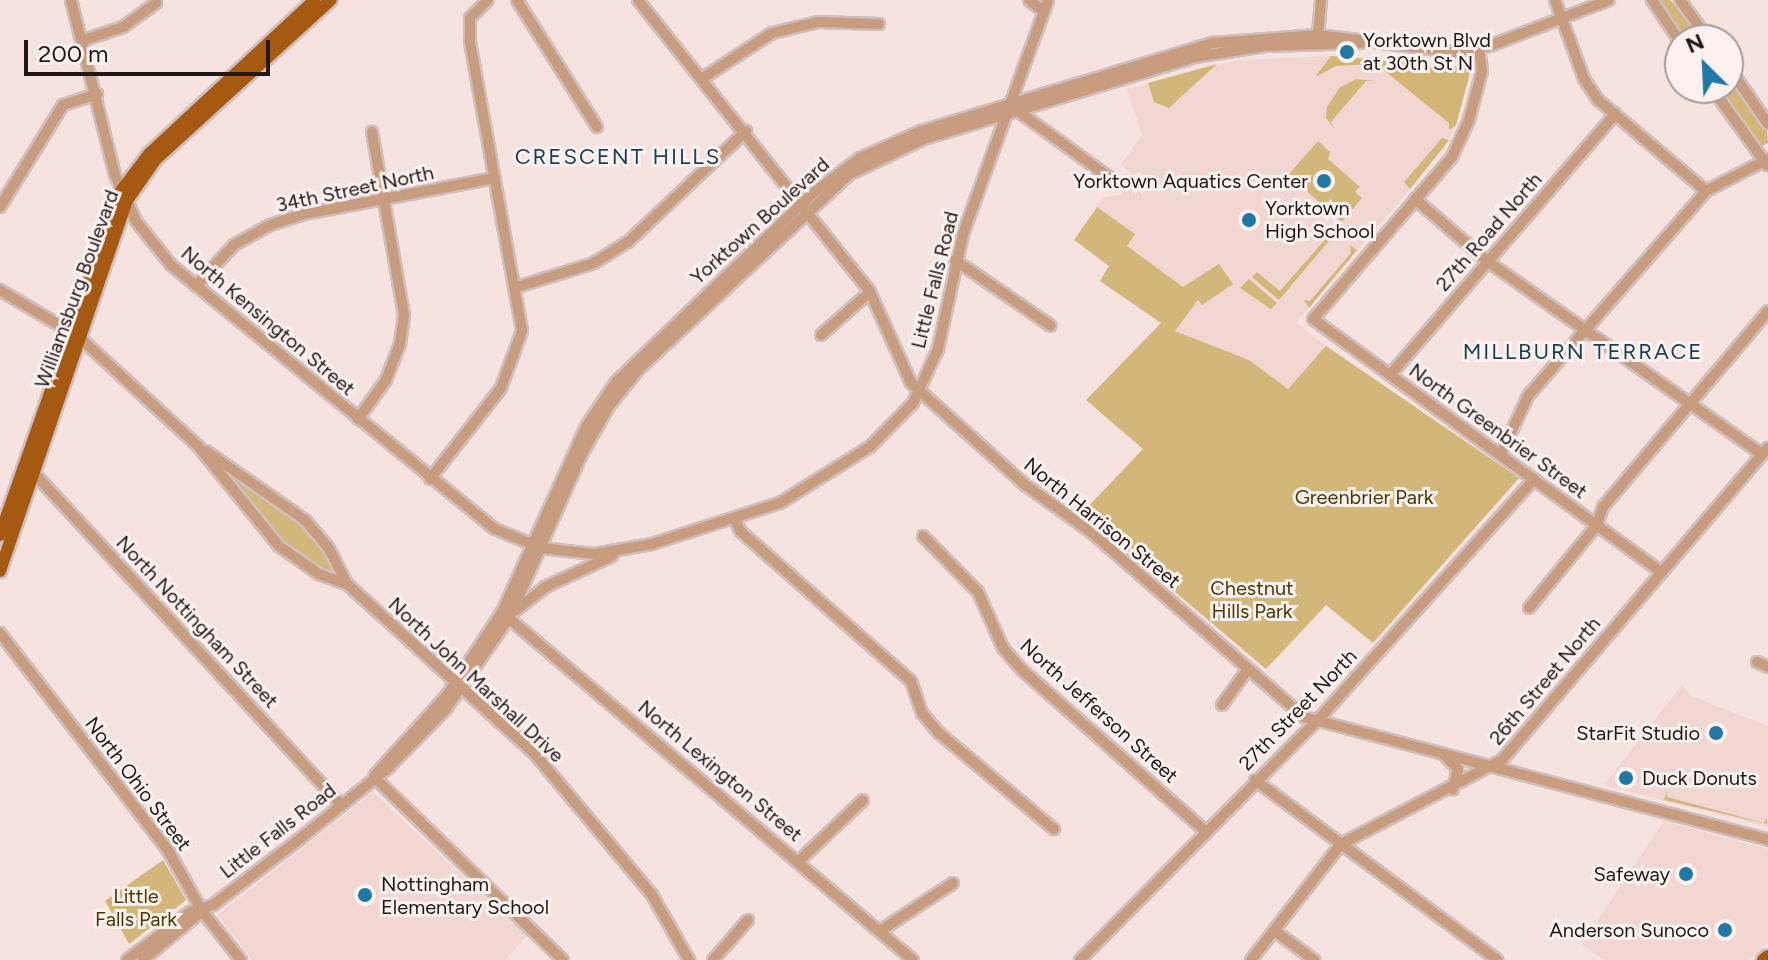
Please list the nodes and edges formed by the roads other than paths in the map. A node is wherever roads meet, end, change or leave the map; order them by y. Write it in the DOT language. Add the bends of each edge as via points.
graph roads {
  1 [pos="71,0"];
  2 [pos="315,0"];
  3 [pos="331,0"];
  4 [pos="488,0"];
  5 [pos="517,0"];
  6 [pos="638,0"];
  7 [pos="1029,0"];
  8 [pos="1048,0"];
  9 [pos="1321,0"];
  10 [pos="1555,0"];
  11 [pos="1609,0"];
  12 [pos="1652,0"];
  13 [pos="1680,0"];
  14 [pos="156,3"];
  15 [pos="1043,11"];
  16 [pos="1562,18"];
  17 [pos="879,24"];
  18 [pos="1668,24"];
  19 [pos="1697,24"];
  20 [pos="1318,35"];
  21 [pos="84,40"];
  22 [pos="1361,43"];
  23 [pos="1479,49"];
  24 [pos="703,78"];
  25 [pos="1744,89"];
  26 [pos="97,94"];
  27 [pos="1724,104"];
  28 [pos="1010,110"];
  29 [pos="1615,114"];
  30 [pos="1768,124"];
  31 [pos="597,127"];
  32 [pos="746,131"];
  33 [pos="372,132"];
  34 [pos="1767,162"];
  35 [pos="495,178"];
  36 [pos="1117,183"];
  37 [pos="1706,191"];
  38 [pos="123,196"];
  39 [pos="1415,199"];
  40 [pos="385,200"];
  41 [pos="805,206"];
  42 [pos="0,207"];
  43 [pos="955,260"];
  44 [pos="1487,261"];
  45 [pos="196,286"];
  46 [pos="517,287"];
  47 [pos="0,290"];
  48 [pos="870,292"];
  49 [pos="1768,311"];
  50 [pos="1051,326"];
  51 [pos="1586,327"];
  52 [pos="74,334"];
  53 [pos="821,335"];
  54 [pos="1390,375"];
  55 [pos="920,392"];
  56 [pos="1691,401"];
  57 [pos="358,419"];
  58 [pos="198,446"];
  59 [pos="1765,451"];
  60 [pos="1501,454"];
  61 [pos="29,468"];
  62 [pos="430,479"];
  63 [pos="1534,479"];
  64 [pos="735,519"];
  65 [pos="1597,525"];
  66 [pos="0,535"];
  67 [pos="923,536"];
  68 [pos="537,547"];
  69 [pos="625,551"];
  70 [pos="0,571"];
  71 [pos="1661,572"];
  72 [pos="347,584"];
  73 [pos="1529,608"];
  74 [pos="506,615"];
  75 [pos="0,633"];
  76 [pos="1757,662"];
  77 [pos="1768,667"];
  78 [pos="1248,669"];
  79 [pos="458,685"];
  80 [pos="1222,705"];
  81 [pos="1315,721"];
  82 [pos="1442,754"];
  83 [pos="1492,767"];
  84 [pos="374,777"];
  85 [pos="1255,780"];
  86 [pos="1453,789"];
  87 [pos="863,800"];
  88 [pos="341,805"];
  89 [pos="1054,829"];
  90 [pos="1204,830"];
  91 [pos="1768,840"];
  92 [pos="1341,844"];
  93 [pos="799,861"];
  94 [pos="953,883"];
  95 [pos="202,911"];
  96 [pos="748,920"];
  97 [pos="880,931"];
  98 [pos="1275,931"];
  99 [pos="1768,956"];
  100 [pos="560,959"];
  101 [pos="127,960"];
  102 [pos="143,960"];
  103 [pos="241,960"];
  104 [pos="689,960"];
  105 [pos="713,960"];
  106 [pos="913,960"];
  107 [pos="1080,960"];
  108 [pos="1251,960"];
  109 [pos="1314,960"];
  110 [pos="1497,960"];
  111 [pos="1763,960"];
  1 -- 21 [label="street, North Kensington Street"];
  2 -- 38 [label="main road, Williamsburg Boulevard" via="149,154"];
  3 -- 38 [label="main road, Williamsburg Boulevard" via="156,159"];
  4 -- 35 [label="street" via="470,18 470,41"];
  5 -- 31 [label="street"];
  6 -- 24 [label="street, North Harrison Street"];
  7 -- 15 [label="street"];
  8 -- 15 [label="street, Little Falls Road"];
  9 -- 20 [label="street"];
  10 -- 16 [label="street"];
  11 -- 16 [label="street, Yorktown Boulevard"];
  12 -- 18 [label="street"];
  13 -- 19 [label="street"];
  14 -- 21 [label="street" via="123,27"];
  15 -- 28 [label="street, Little Falls Road"];
  16 -- 23 [label="street, Yorktown Boulevard"];
  16 -- 29 [label="street" via="1584,79"];
  17 -- 24 [label="street" via="818,22 772,33"];
  20 -- 22 [label="street, Yorktown Boulevard"];
  20 -- 28 [label="street, Yorktown Boulevard" via="1213,43"];
  21 -- 26 [label="street, North Kensington Street"];
  22 -- 23 [label="street, Yorktown Boulevard" via="1442,52"];
  22 -- 28 [label="street, Yorktown Boulevard" via="1215,52"];
  23 -- 39 [label="street" via="1482,71 1469,120 1452,157"];
  24 -- 32 [label="street, North Harrison Street"];
  25 -- 30 [label="street"];
  26 -- 38 [label="street, North Kensington Street"];
  26 -- 42 [label="street" via="63,105"];
  27 -- 34 [label="street"];
  28 -- 36 [label="street"];
  28 -- 41 [label="street, Yorktown Boulevard" via="876,149"];
  28 -- 43 [label="street, Little Falls Road"];
  29 -- 37 [label="street"];
  29 -- 44 [label="street, 27th Road North"];
  32 -- 41 [label="street, North Harrison Street"];
  32 -- 46 [label="street" via="628,242 594,263"];
  33 -- 40 [label="street"];
  34 -- 37 [label="street"];
  35 -- 40 [label="street, 34th Street North"];
  35 -- 46 [label="street"];
  37 -- 51 [label="street"];
  38 -- 45 [label="street, North Kensington Street" via="146,236"];
  38 -- 52 [label="main road, Williamsburg Boulevard"];
  39 -- 44 [label="street"];
  39 -- 54 [label="street, North Greenbrier Street" via="1313,319"];
  40 -- 45 [label="street, 34th Street North" via="270,225 234,245"];
  40 -- 57 [label="street" via="404,315 386,380"];
  41 -- 48 [label="street, North Harrison Street"];
  41 -- 68 [label="street, Yorktown Boulevard" via="616,382 587,425"];
  43 -- 50 [label="street"];
  43 -- 55 [label="street, Little Falls Road" via="938,349"];
  44 -- 51 [label="street"];
  44 -- 54 [label="street, 27th Road North"];
  45 -- 57 [label="street, North Kensington Street"];
  46 -- 62 [label="street" via="522,331 516,356 501,388"];
  47 -- 52 [label="street, North John Marshall Drive"];
  48 -- 53 [label="street"];
  48 -- 55 [label="street, North Harrison Street" via="899,360"];
  49 -- 56 [label="street"];
  51 -- 56 [label="street"];
  51 -- 60 [label="street" via="1528,396"];
  52 -- 58 [label="street, North John Marshall Drive"];
  52 -- 61 [label="main road, Williamsburg Boulevard"];
  54 -- 60 [label="street, North Greenbrier Street"];
  55 -- 64 [label="street, Little Falls Road" via="880,438 822,481"];
  55 -- 78 [label="street, North Harrison Street"];
  56 -- 59 [label="street"];
  56 -- 65 [label="street" via="1603,507"];
  57 -- 62 [label="street, North Kensington Street"];
  58 -- 72 [label="street, North John Marshall Drive" via="279,546 319,574"];
  58 -- 72 [label="street, North John Marshall Drive" via="305,520 328,547"];
  59 -- 71 [label="street, 26th Street North"];
  60 -- 63 [label="street, North Greenbrier Street"];
  61 -- 66 [label="main road, Williamsburg Boulevard"];
  61 -- 70 [label="main road, Williamsburg Boulevard"];
  61 -- 88 [label="street, North Nottingham Street"];
  62 -- 68 [label="street, North Kensington Street" via="495,529"];
  63 -- 65 [label="street, North Greenbrier Street"];
  63 -- 81 [label="street, 27th Street North"];
  64 -- 69 [label="street, Little Falls Road"];
  64 -- 89 [label="street" via="740,531 911,681 922,713 939,733"];
  65 -- 71 [label="street, North Greenbrier Street"];
  65 -- 73 [label="street"];
  67 -- 90 [label="street, North Jefferson Street" via="978,592 1003,648 1022,670"];
  68 -- 69 [label="street, Little Falls Road" via="579,554"];
  68 -- 74 [label="street, Little Falls Road"];
  69 -- 74 [label="street" via="545,587"];
  71 -- 83 [label="street, 26th Street North"];
  72 -- 79 [label="street, North John Marshall Drive"];
  74 -- 79 [label="street, Little Falls Road"];
  74 -- 93 [label="street, North Lexington Street"];
  75 -- 95 [label="street, North Ohio Street" via="169,852"];
  76 -- 77 [label="street"];
  78 -- 80 [label="street"];
  78 -- 81 [label="street, North Harrison Street"];
  79 -- 84 [label="street, Little Falls Road"];
  79 -- 104 [label="street, North John Marshall Drive" via="542,761 652,895"];
  81 -- 82 [label="street, North Harrison Street"];
  81 -- 85 [label="street, 27th Street North"];
  82 -- 83 [label="street, North Harrison Street"];
  82 -- 86 [label="street" via="1458,769"];
  83 -- 86 [label="street, 26th Street North"];
  83 -- 91 [label="street, North Harrison Street"];
  84 -- 88 [label="street, Little Falls Road"];
  84 -- 100 [label="street"];
  85 -- 90 [label="street, 27th Street North"];
  85 -- 92 [label="street"];
  86 -- 92 [label="street, 26th Street North"];
  87 -- 93 [label="street"];
  88 -- 95 [label="street, Little Falls Road"];
  90 -- 107 [label="street, 27th Street North"];
  92 -- 98 [label="street, 26th Street North"];
  92 -- 110 [label="street"];
  93 -- 97 [label="street, North Lexington Street"];
  94 -- 97 [label="street"];
  95 -- 101 [label="street, Little Falls Road" via="190,912"];
  95 -- 102 [label="street, Little Falls Road"];
  95 -- 103 [label="street, North Ohio Street"];
  96 -- 105 [label="street"];
  97 -- 106 [label="street, North Lexington Street"];
  98 -- 108 [label="street, 26th Street North"];
  98 -- 109 [label="street"];
  99 -- 111 [label="main road"];
}
